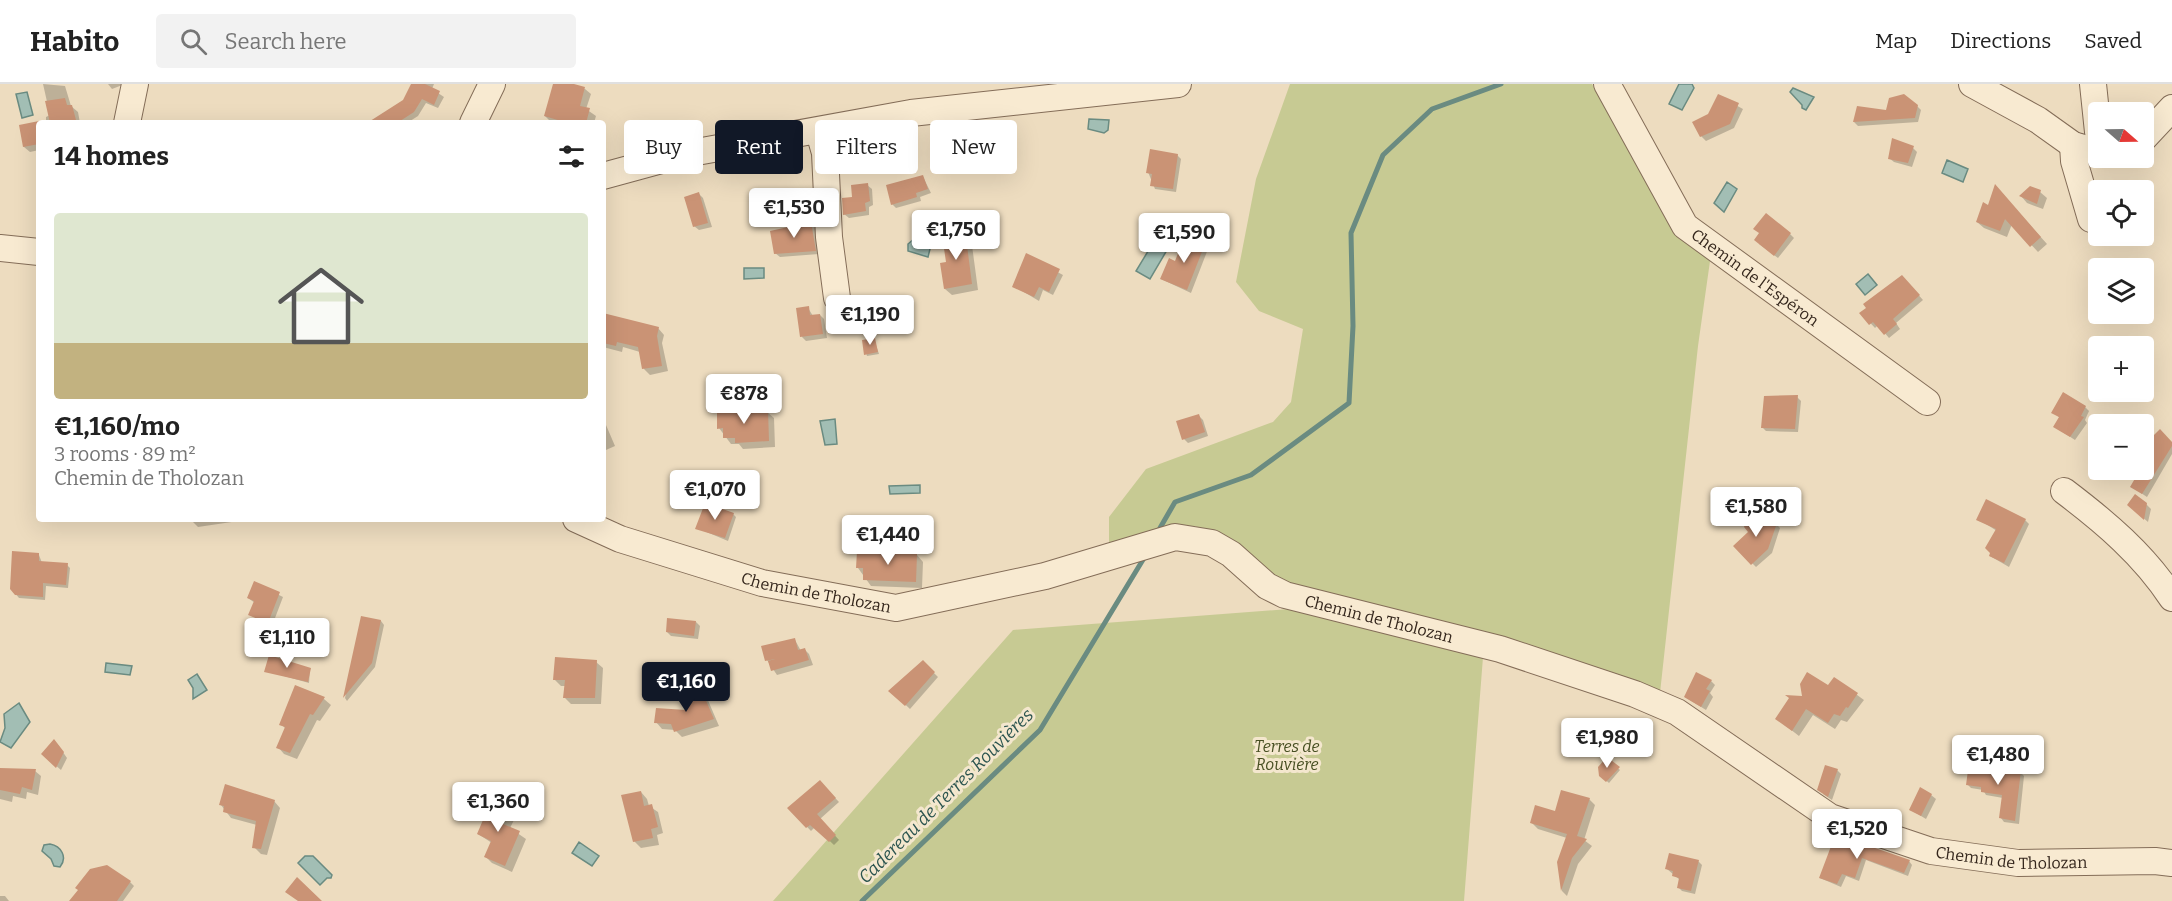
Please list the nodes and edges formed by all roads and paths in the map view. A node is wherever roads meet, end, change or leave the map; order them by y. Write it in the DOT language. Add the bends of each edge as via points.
graph roads {
  1 [pos="135,84"];
  2 [pos="492,84"];
  3 [pos="1178,84"];
  4 [pos="1607,84"];
  5 [pos="1972,84"];
  6 [pos="2093,84"];
  7 [pos="2095,102"];
  8 [pos="2172,108"];
  9 [pos="128,120"];
  10 [pos="474,120"];
  11 [pos="877,120"];
  12 [pos="2154,127"];
  13 [pos="815,133"];
  14 [pos="2073,145"];
  15 [pos="2088,149"];
  16 [pos="826,174"];
  17 [pos="606,175"];
  18 [pos="2088,209"];
  19 [pos="0,248"];
  20 [pos="36,252"];
  21 [pos="837,298"];
  22 [pos="1928,402"];
  23 [pos="2064,491"];
  24 [pos="583,522"];
  25 [pos="2172,598"];
  26 [pos="2172,863"];
  1 -- 9 [label="street"];
  2 -- 10 [label="street"];
  3 -- 11 [label="street"];
  4 -- 22 [label="street, Chemin de l'Espéron" via="1685,226"];
  5 -- 14 [label="street" via="2038,120"];
  6 -- 7 [label="street"];
  8 -- 12 [label="street"];
  13 -- 17 [label="street" via="680,154"];
  14 -- 15 [label="street"];
  14 -- 18 [label="street"];
  16 -- 21 [label="street"];
  19 -- 20 [label="street"];
  23 -- 25 [label="street" via="2139,556"];
  24 -- 26 [label="street, Chemin de Tholozan" via="620,539 762,583 896,608 1045,576 1175,537 1196,539 1231,554 1255,577 1285,595 1500,649 1635,694 1677,712 1830,817 1931,851 2018,863"];
}
